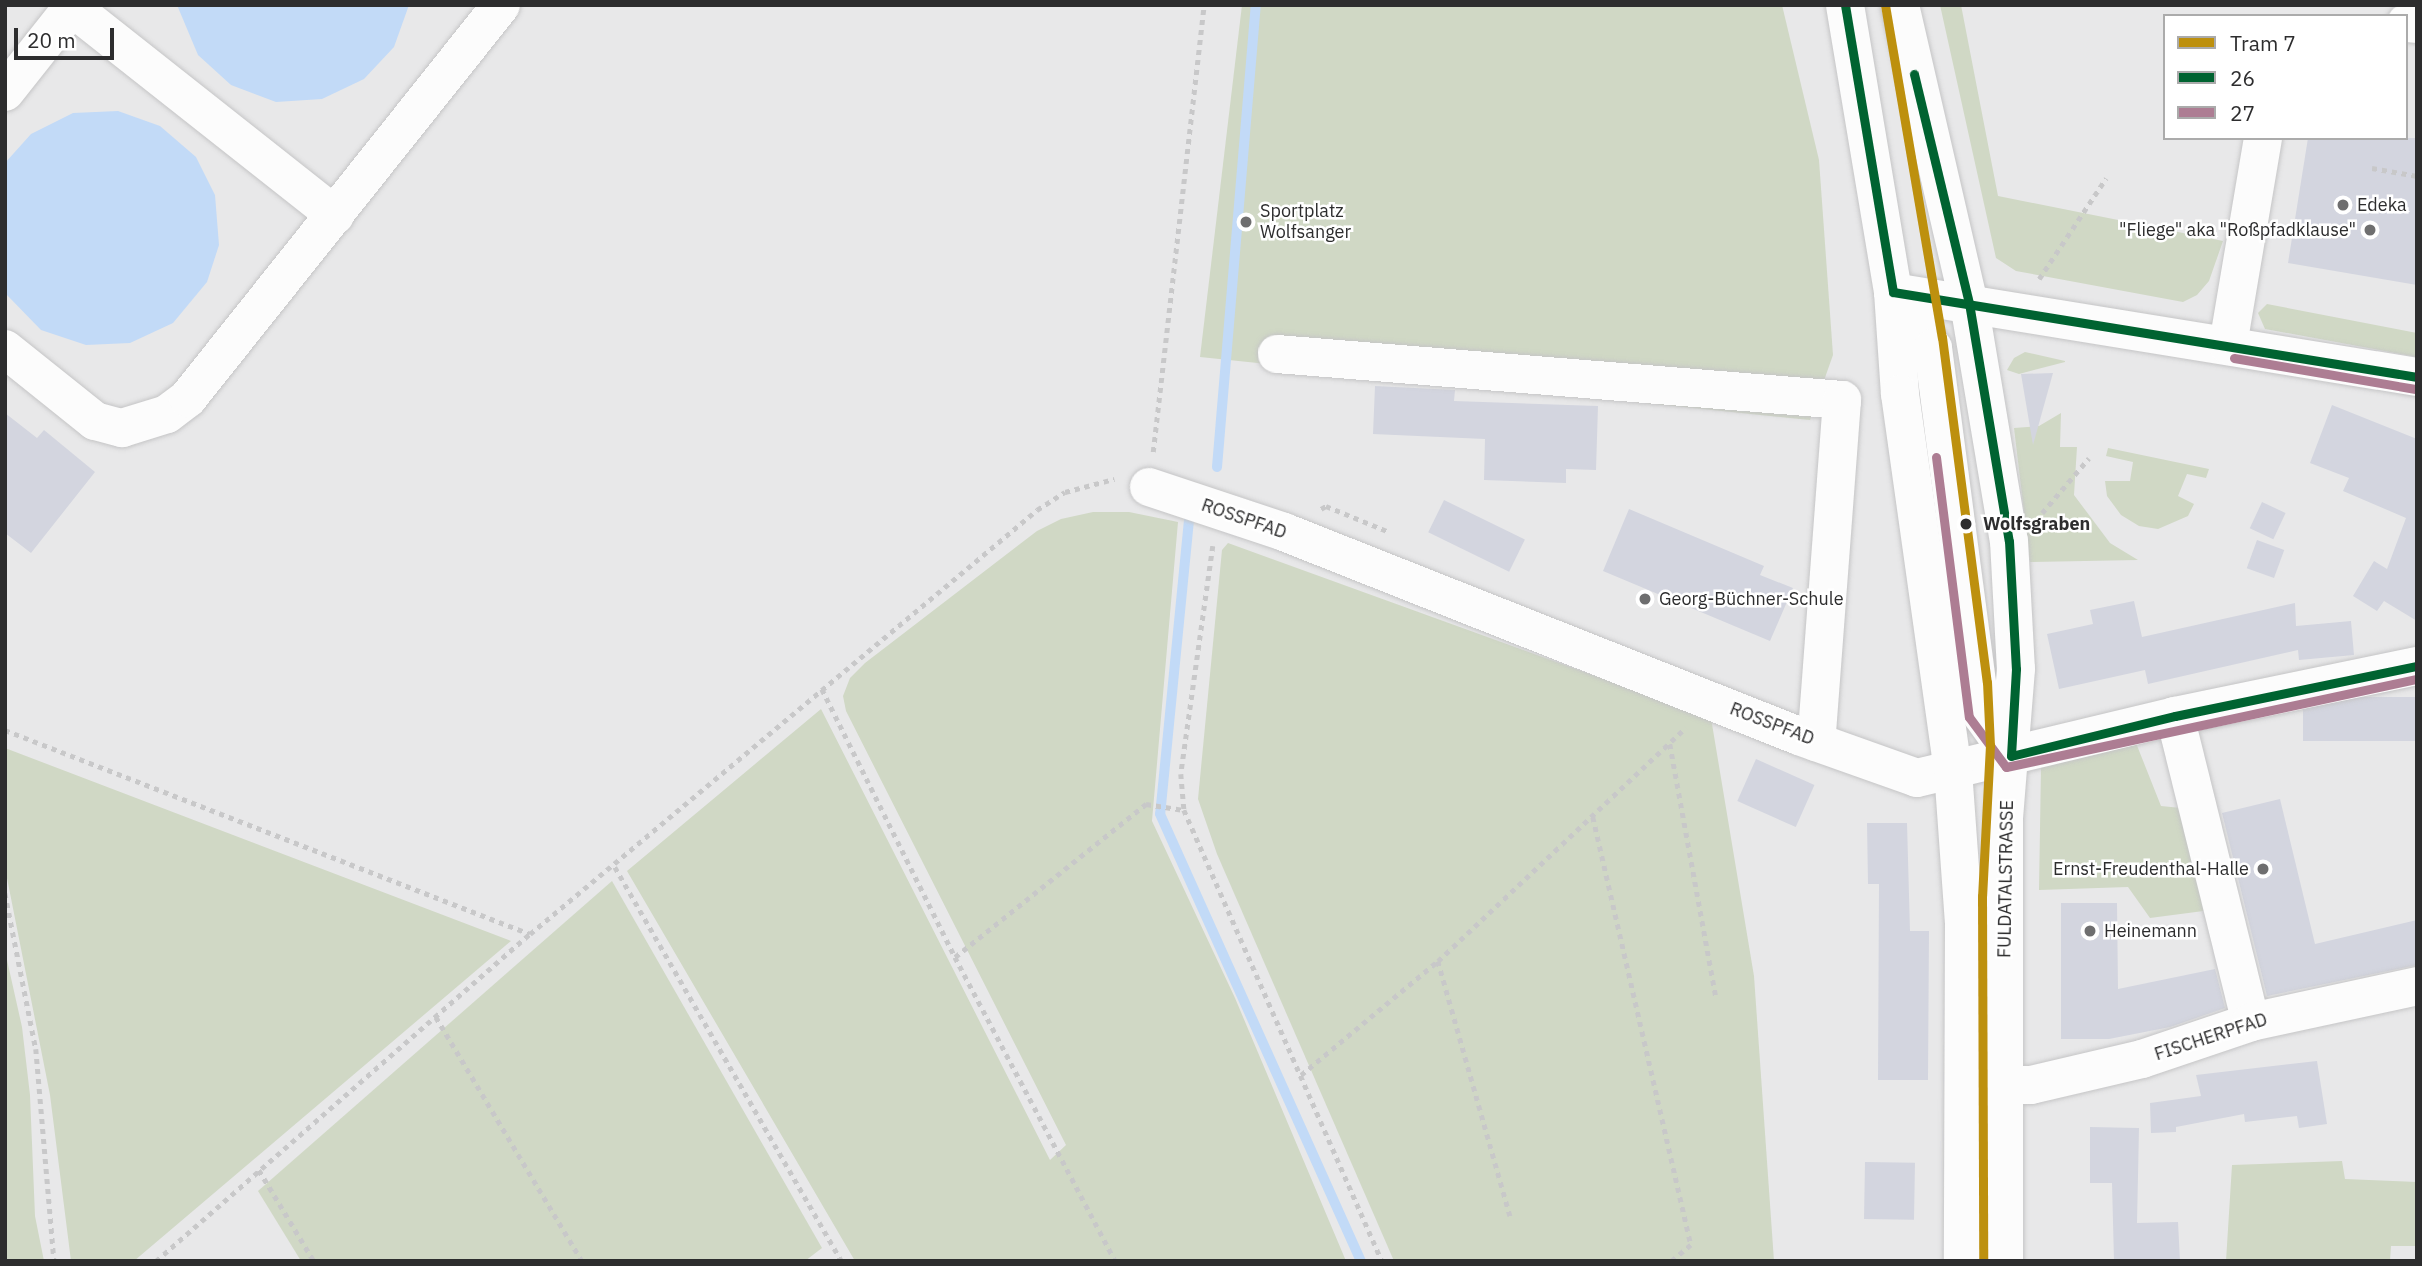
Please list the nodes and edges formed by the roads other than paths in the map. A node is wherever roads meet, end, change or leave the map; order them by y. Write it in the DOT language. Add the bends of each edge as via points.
graph roads {
  1 [pos="501,5"];
  2 [pos="1845,5"];
  3 [pos="1900,5"];
  4 [pos="72,6"];
  5 [pos="5,92"];
  6 [pos="2263,140"];
  7 [pos="335,215"];
  8 [pos="1893,292"];
  9 [pos="1969,303"];
  10 [pos="2228,345"];
  11 [pos="1933,348"];
  12 [pos="1277,354"];
  13 [pos="10,362"];
  14 [pos="2417,377"];
  15 [pos="1149,486"];
  16 [pos="2417,666"];
  17 [pos="1981,714"];
  18 [pos="2175,716"];
  19 [pos="1816,741"];
  20 [pos="2011,756"];
  21 [pos="1953,770"];
  22 [pos="2417,986"];
  23 [pos="2250,1022"];
  24 [pos="2005,1085"];
  25 [pos="1963,1261"];
  26 [pos="2004,1261"];
  1 -- 7 [label="main road"];
  2 -- 8 [label="main road"];
  3 -- 9 [label="main road, FULDATALSTRASSE"];
  4 -- 5 [label="main road"];
  4 -- 7 [label="main road"];
  6 -- 10 [label="main road"];
  7 -- 13 [label="main road" via="188,398 167,414 122,428 95,421"];
  8 -- 9 [label="main road"];
  8 -- 11 [label="main road"];
  8 -- 21 [label="main road" via="1900,394"];
  9 -- 10 [label="main road"];
  9 -- 11 [label="main road"];
  9 -- 20 [label="main road, FULDATALSTRASSE" via="2009,541 2016,669"];
  10 -- 14 [label="main road"];
  11 -- 17 [label="main road"];
  12 -- 19 [label="main road" via="1842,400"];
  15 -- 19 [label="main road, ROSSPFAD"];
  16 -- 18 [label="main road, ROSSPFAD"];
  17 -- 20 [label="main road"];
  17 -- 21 [label="main road"];
  18 -- 20 [label="main road, ROSSPFAD"];
  18 -- 23 [label="main road"];
  19 -- 21 [label="main road, ROSSPFAD" via="1917,778"];
  20 -- 21 [label="main road, ROSSPFAD"];
  20 -- 24 [label="main road, FULDATALSTRASSE" via="2004,819"];
  21 -- 25 [label="main road" via="1964,922"];
  22 -- 23 [label="main road, FISCHERPFAD"];
  23 -- 24 [label="main road, FISCHERPFAD" via="2142,1059 2031,1085"];
  24 -- 26 [label="main road, FULDATALSTRASSE"];
}
